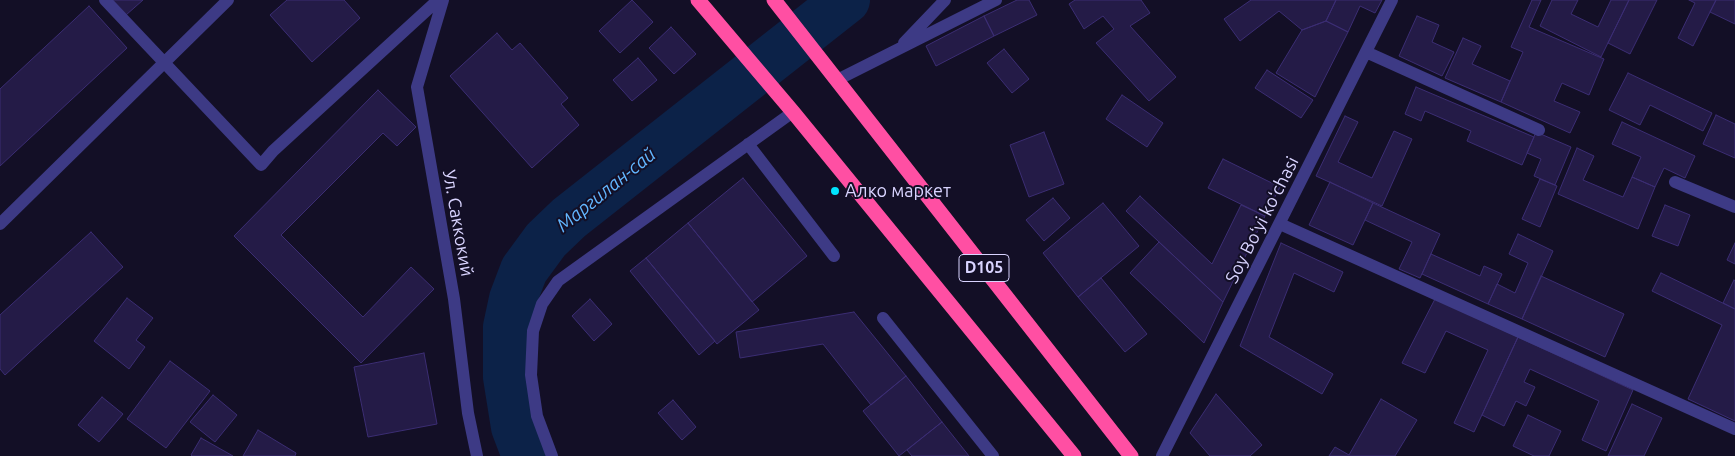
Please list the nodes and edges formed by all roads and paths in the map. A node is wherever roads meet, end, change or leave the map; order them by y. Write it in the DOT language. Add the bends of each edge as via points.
graph roads {
  1 [pos="105,0"];
  2 [pos="228,0"];
  3 [pos="438,0"];
  4 [pos="443,0"];
  5 [pos="698,0"];
  6 [pos="774,0"];
  7 [pos="945,0"];
  8 [pos="996,0"];
  9 [pos="1392,0"];
  10 [pos="896,51"];
  11 [pos="1366,52"];
  12 [pos="164,62"];
  13 [pos="837,80"];
  14 [pos="790,108"];
  15 [pos="1539,130"];
  16 [pos="748,144"];
  17 [pos="1675,182"];
  18 [pos="1735,207"];
  19 [pos="0,224"];
  20 [pos="1280,224"];
  21 [pos="834,256"];
  22 [pos="883,318"];
  23 [pos="1735,429"];
  24 [pos="477,456"];
  25 [pos="552,456"];
  26 [pos="993,456"];
  27 [pos="1074,456"];
  28 [pos="1131,456"];
  29 [pos="1162,456"];
  1 -- 12 [label="street"];
  2 -- 12 [label="street"];
  3 -- 12 [label="street" via="261,165"];
  4 -- 24 [label="street, Ул. Саккокий" via="417,87"];
  5 -- 14 [label="highway, D105"];
  6 -- 13 [label="highway, D105"];
  7 -- 10 [label="street"];
  8 -- 10 [label="street"];
  9 -- 11 [label="street, Soy Boʻyi koʻchasi"];
  10 -- 13 [label="street"];
  11 -- 15 [label="street"];
  11 -- 20 [label="street, Soy Boʻyi koʻchasi"];
  12 -- 19 [label="street"];
  13 -- 28 [label="highway, D105"];
  14 -- 16 [label="street"];
  14 -- 27 [label="highway, D105"];
  16 -- 21 [label="street"];
  16 -- 25 [label="street" via="558,281 542,304 533,331 531,375 537,416"];
  17 -- 18 [label="street"];
  20 -- 23 [label="street"];
  20 -- 29 [label="street, Soy Boʻyi koʻchasi"];
  22 -- 26 [label="street"];
}
